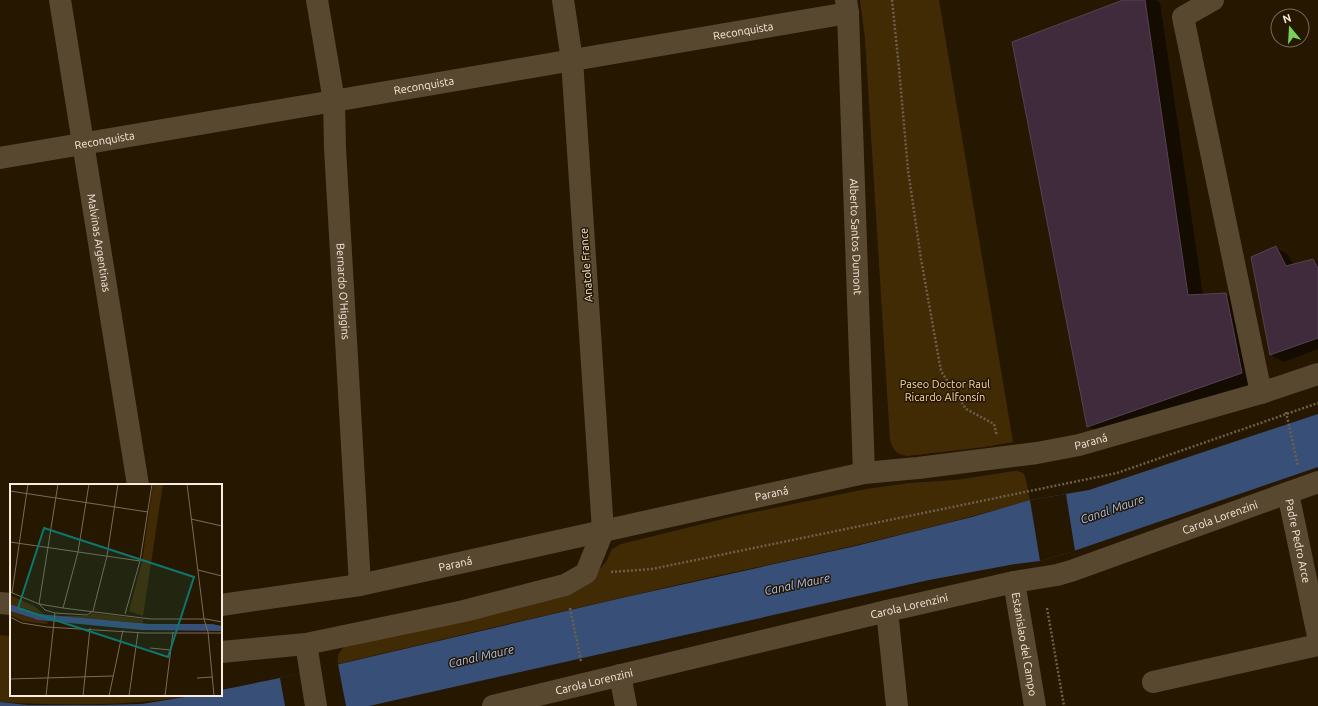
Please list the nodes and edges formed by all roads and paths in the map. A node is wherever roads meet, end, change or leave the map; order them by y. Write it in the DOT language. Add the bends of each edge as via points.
graph roads {
  1 [pos="60,0"];
  2 [pos="317,0"];
  3 [pos="563,0"];
  4 [pos="892,0"];
  5 [pos="1213,0"];
  6 [pos="847,7"];
  7 [pos="572,60"];
  8 [pos="334,101"];
  9 [pos="84,144"];
  10 [pos="0,158"];
  11 [pos="1318,374"];
  12 [pos="1261,393"];
  13 [pos="1318,403"];
  14 [pos="1289,423"];
  15 [pos="1003,457"];
  16 [pos="864,473"];
  17 [pos="1309,478"];
  18 [pos="138,484"];
  19 [pos="1288,493"];
  20 [pos="603,531"];
  21 [pos="586,573"];
  22 [pos="1014,582"];
  23 [pos="360,584"];
  24 [pos="0,603"];
  25 [pos="10,604"];
  26 [pos="222,605"];
  27 [pos="1047,608"];
  28 [pos="570,609"];
  29 [pos="887,611"];
  30 [pos="1318,636"];
  31 [pos="306,644"];
  32 [pos="1318,645"];
  33 [pos="222,652"];
  34 [pos="580,658"];
  35 [pos="620,675"];
  36 [pos="1153,682"];
  37 [pos="316,706"];
  38 [pos="493,706"];
  39 [pos="626,706"];
  40 [pos="897,706"];
  41 [pos="1035,706"];
  42 [pos="1064,706"];
  1 -- 9 [label="street, Malvinas Argentinas"];
  2 -- 8 [label="street, Bernardo O'Higgins"];
  3 -- 7 [label="street, Anatole France"];
  4 -- 15 [label="path" via="908,170 941,371 966,409 994,424"];
  5 -- 12 [label="street" via="1183,17"];
  6 -- 7 [label="street, Reconquista"];
  6 -- 16 [label="street, Alberto Santos Dumont"];
  7 -- 8 [label="street, Reconquista"];
  7 -- 20 [label="street, Anatole France"];
  8 -- 9 [label="street, Reconquista"];
  8 -- 23 [label="street, Bernardo O'Higgins"];
  9 -- 10 [label="street, Reconquista"];
  9 -- 18 [label="street, Malvinas Argentinas"];
  11 -- 12 [label="street, Paraná"];
  12 -- 15 [label="street, Paraná" via="1080,445 1050,452"];
  13 -- 21 [label="path" via="1094,479 652,569"];
  14 -- 17 [label="path"];
  15 -- 16 [label="street, Paraná"];
  16 -- 20 [label="street, Paraná"];
  17 -- 19 [label="street, Carola Lorenzini"];
  19 -- 22 [label="street, Carola Lorenzini" via="1071,571"];
  19 -- 30 [label="street, Padre Pedro Arce"];
  20 -- 21 [label="street"];
  20 -- 23 [label="street, Paraná"];
  21 -- 31 [label="street" via="565,585 464,611"];
  22 -- 29 [label="street, Carola Lorenzini"];
  22 -- 41 [label="street, Estanislao del Campo"];
  23 -- 26 [label="street, Paraná"];
  24 -- 25 [label="street"];
  27 -- 42 [label="path"];
  28 -- 34 [label="path"];
  29 -- 35 [label="street, Carola Lorenzini"];
  29 -- 40 [label="street"];
  31 -- 33 [label="street"];
  31 -- 37 [label="street"];
  32 -- 36 [label="street"];
  35 -- 38 [label="street, Carola Lorenzini"];
  35 -- 39 [label="street"];
}
